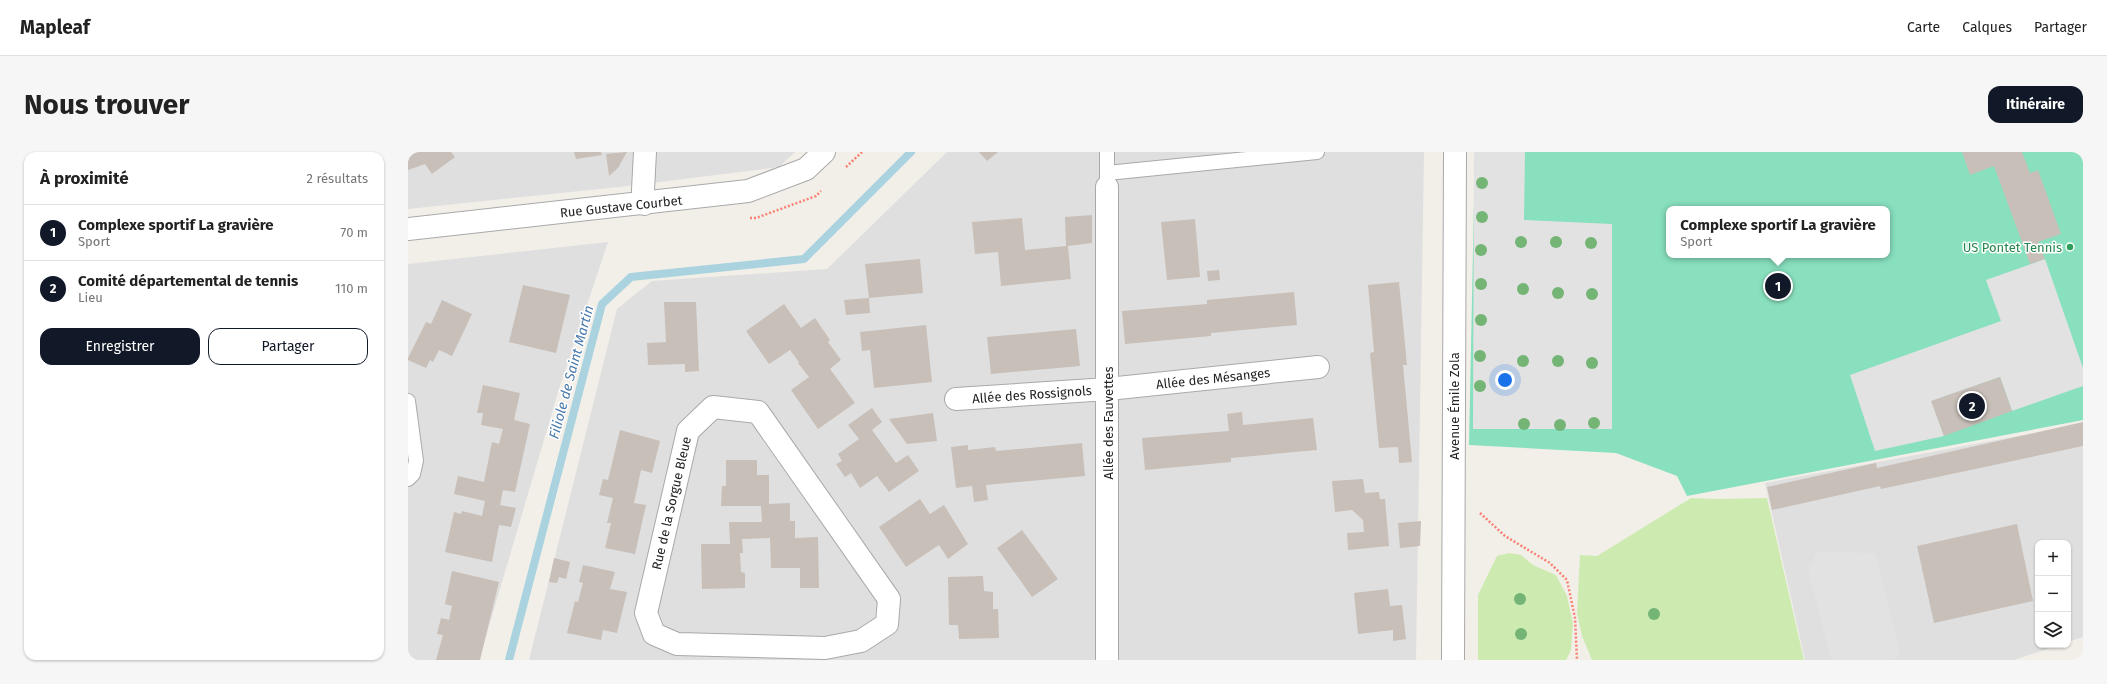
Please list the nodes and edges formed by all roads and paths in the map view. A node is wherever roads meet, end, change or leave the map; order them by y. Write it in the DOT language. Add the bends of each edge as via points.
graph roads {
  1 [pos="645,152"];
  2 [pos="824,152"];
  3 [pos="1107,152"];
  4 [pos="1317,152"];
  5 [pos="1455,152"];
  6 [pos="1107,180"];
  7 [pos="644,204"];
  8 [pos="408,229"];
  9 [pos="1318,367"];
  10 [pos="1108,389"];
  11 [pos="956,399"];
  12 [pos="408,401"];
  13 [pos="408,479"];
  14 [pos="1454,490"];
  15 [pos="826,654"];
  16 [pos="1107,660"];
  17 [pos="1453,660"];
  18 [pos="1577,660"];
  1 -- 7 [label="street"];
  2 -- 7 [label="street, Rue Gustave Courbet" via="806,169 748,191"];
  3 -- 6 [label="lane"];
  4 -- 6 [label="lane"];
  5 -- 14 [label="street, Avenue Émile Zola"];
  6 -- 10 [label="street, Allée des Fauvettes"];
  7 -- 8 [label="street, Rue Gustave Courbet"];
  9 -- 10 [label="street, Allée des Mésanges"];
  10 -- 11 [label="street, Allée des Rossignols"];
  10 -- 16 [label="street, Allée des Fauvettes"];
  12 -- 13 [label="lane" via="416,461 413,474"];
  14 -- 17 [label="street, Avenue Émile Zola"];
  14 -- 18 [label="path" via="1505,536 1550,563 1567,580 1575,618"];
  15 -- 15 [label="street, Rue de la Sorgue Bleue" via="861,641 887,624 889,599 758,412 713,406 688,431 646,613 654,634 677,644"];
}
